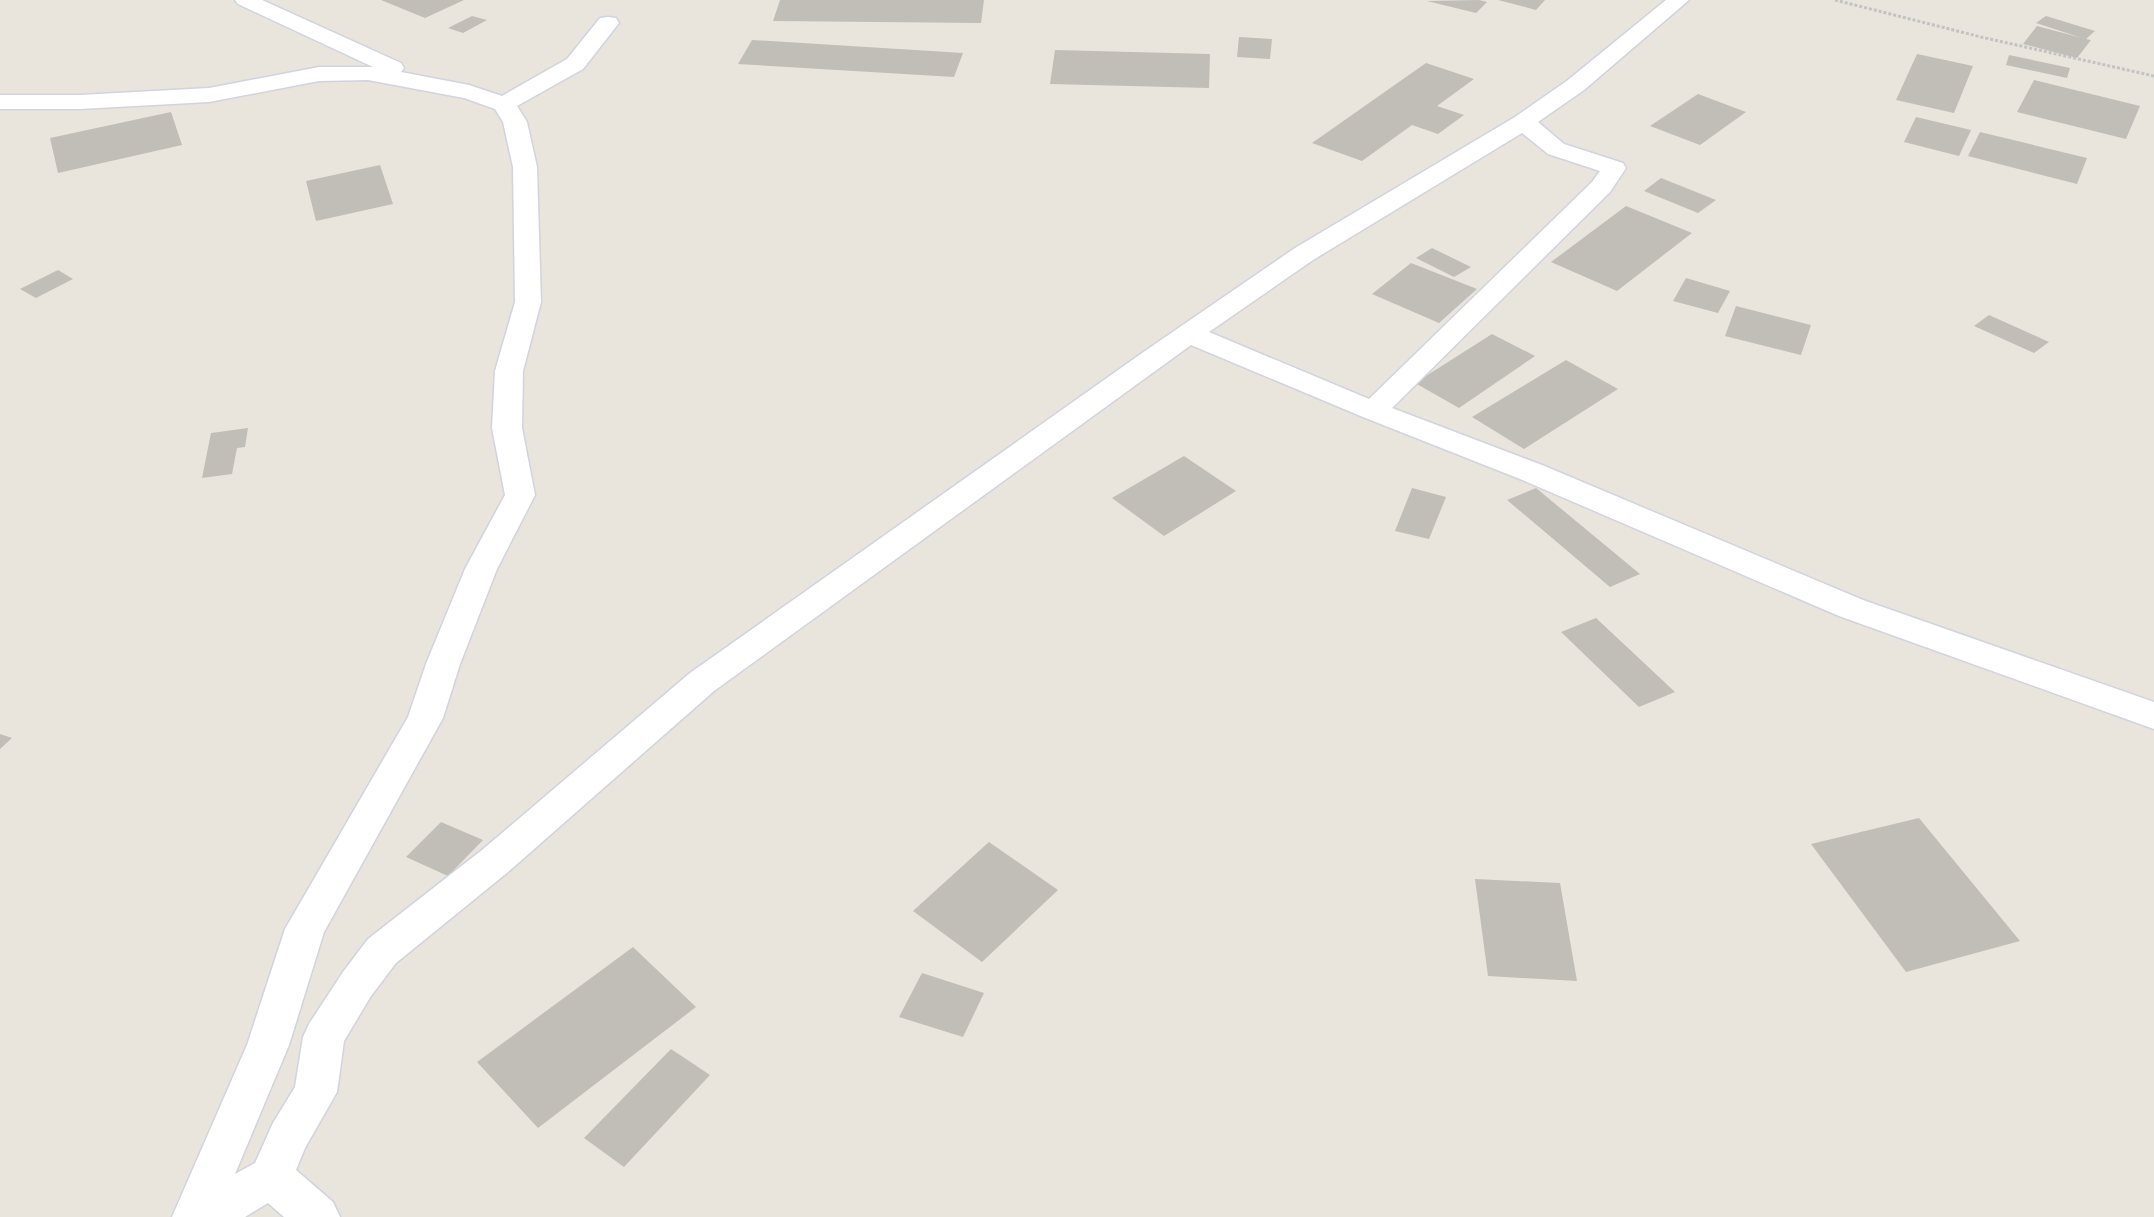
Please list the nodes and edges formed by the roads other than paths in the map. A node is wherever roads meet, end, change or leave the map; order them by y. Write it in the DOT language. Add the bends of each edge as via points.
graph roads {
  1 [pos="245,0"];
  2 [pos="1679,0"];
  3 [pos="608,23"];
  4 [pos="435,87"];
  5 [pos="0,102"];
  6 [pos="504,104"];
  7 [pos="1523,122"];
  8 [pos="1189,334"];
  9 [pos="1373,411"];
  10 [pos="2154,716"];
  11 [pos="271,1177"];
  12 [pos="195,1217"];
  13 [pos="205,1217"];
  14 [pos="317,1217"];
  1 -- 4 [label="street"];
  2 -- 7 [label="street" via="1576,85"];
  3 -- 6 [label="street" via="575,64"];
  4 -- 5 [label="street" via="368,73 320,74 209,95"];
  4 -- 6 [label="street" via="469,92"];
  6 -- 12 [label="street" via="515,122 525,167 528,302 509,371 507,428 520,495 481,569 425,718 306,929 268,1045"];
  7 -- 8 [label="street" via="1304,254"];
  7 -- 9 [label="street" via="1556,149 1614,168 1601,187"];
  8 -- 9 [label="street"];
  8 -- 11 [label="street" via="702,682 495,861 382,951 324,1037 316,1092 288,1137"];
  9 -- 10 [label="street" via="1531,472 1851,608"];
  11 -- 13 [label="street"];
  11 -- 14 [label="street"];
}
